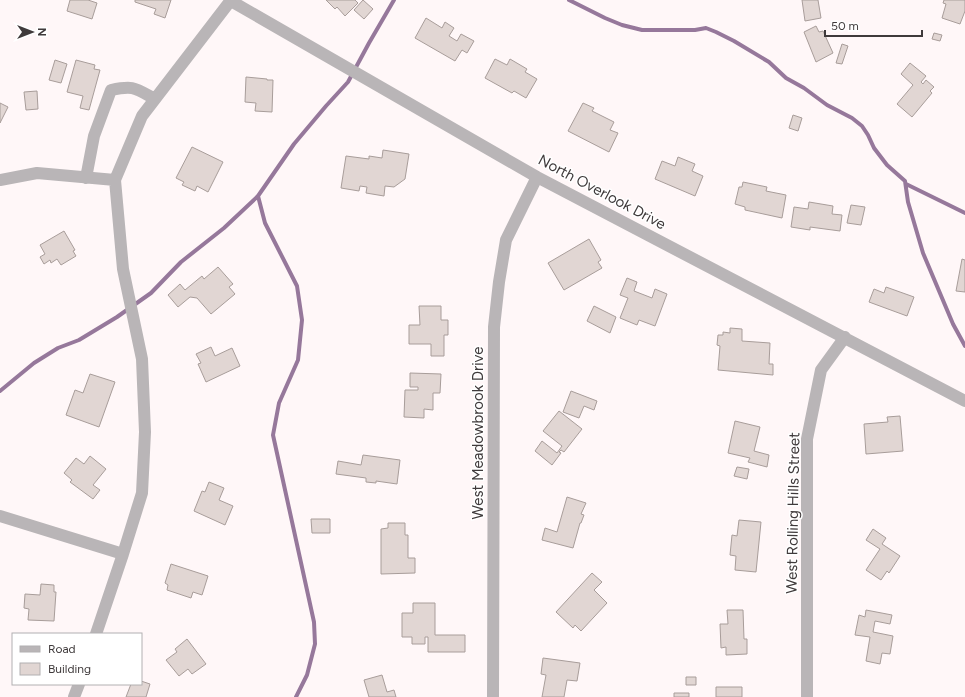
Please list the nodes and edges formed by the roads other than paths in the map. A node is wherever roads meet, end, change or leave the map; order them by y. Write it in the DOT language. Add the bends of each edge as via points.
graph roads {
  1 [pos="231,0"];
  2 [pos="155,99"];
  3 [pos="537,177"];
  4 [pos="86,178"];
  5 [pos="0,180"];
  6 [pos="115,180"];
  7 [pos="845,337"];
  8 [pos="965,401"];
  9 [pos="0,516"];
  10 [pos="123,554"];
  11 [pos="96,633"];
  12 [pos="79,685"];
  13 [pos="74,697"];
  14 [pos="493,697"];
  15 [pos="807,697"];
  1 -- 2 [label="street"];
  1 -- 3 [label="street, North Overlook Drive"];
  2 -- 4 [label="street" via="135,88 111,90 94,136"];
  2 -- 6 [label="street" via="142,116"];
  3 -- 7 [label="street, North Overlook Drive"];
  3 -- 14 [label="street, West Meadowbrook Drive" via="506,240 494,327"];
  4 -- 5 [label="street" via="37,174"];
  4 -- 6 [label="street"];
  6 -- 10 [label="street" via="123,270 142,359 145,432 142,493"];
  7 -- 8 [label="street, North Overlook Drive"];
  7 -- 15 [label="street, West Rolling Hills Street" via="821,370 807,439"];
  9 -- 10 [label="street"];
  10 -- 11 [label="street"];
  12 -- 13 [label="street"];
}
